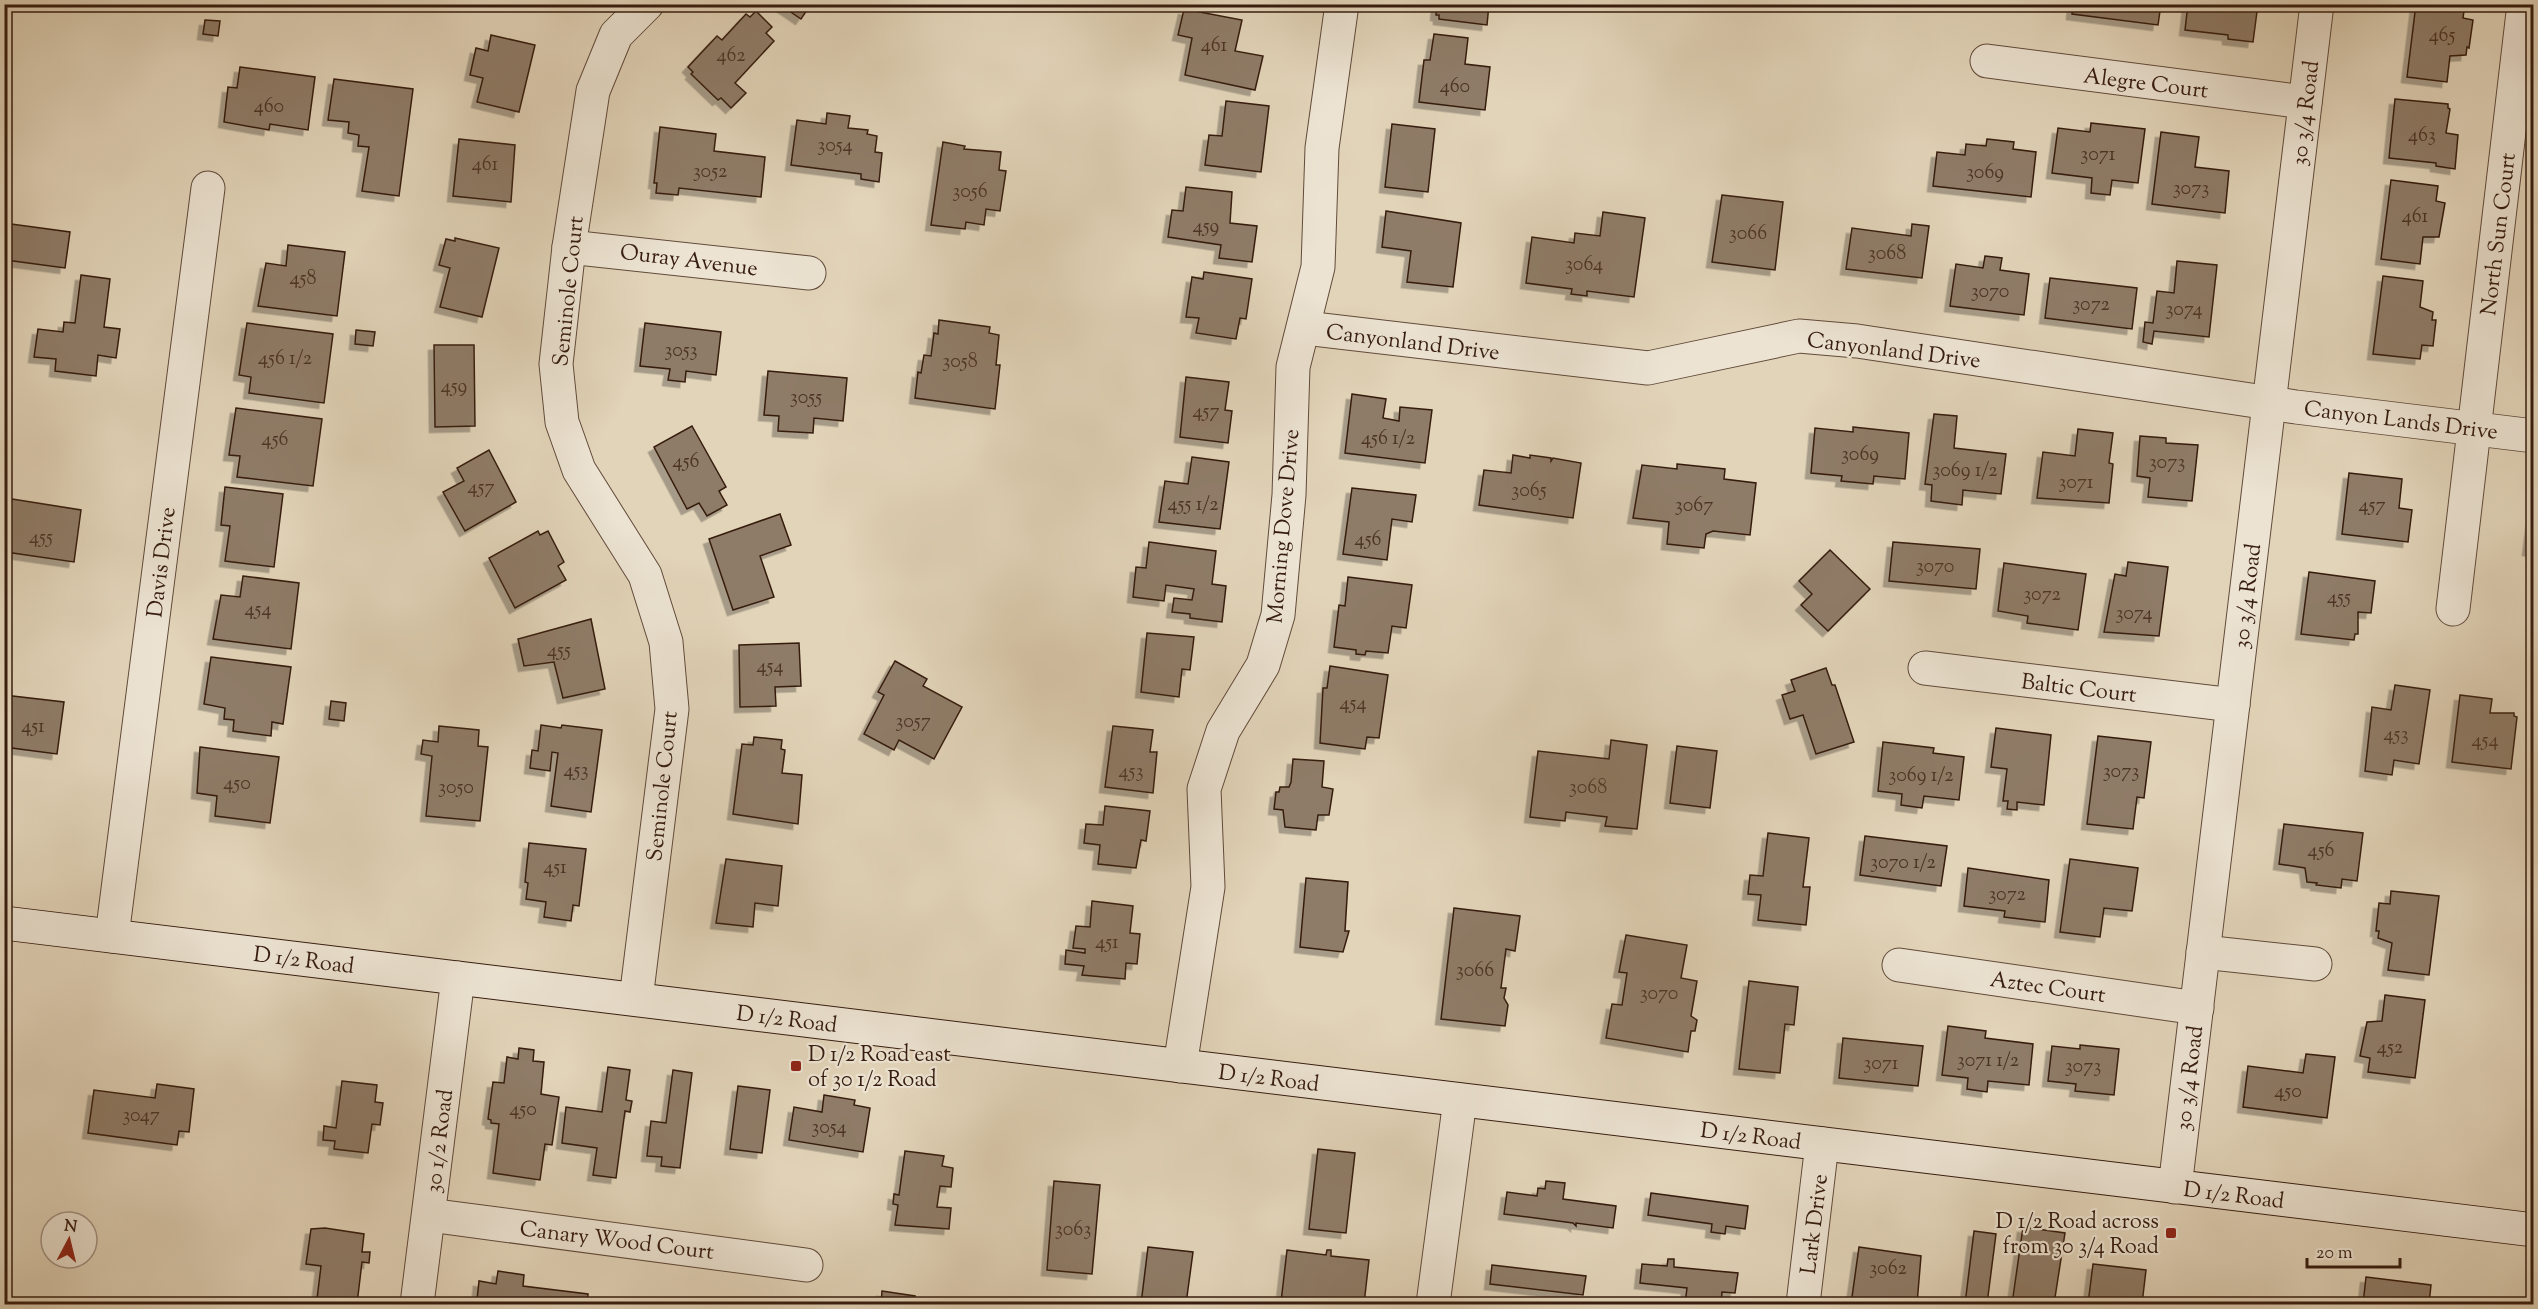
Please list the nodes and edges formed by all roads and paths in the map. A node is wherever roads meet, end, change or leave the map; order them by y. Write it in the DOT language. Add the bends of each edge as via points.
graph roads {
  1 [pos="647,4"];
  2 [pos="2317,4"];
  3 [pos="2524,4"];
  4 [pos="1341,7"];
  5 [pos="1987,61"];
  6 [pos="2305,102"];
  7 [pos="208,188"];
  8 [pos="569,247"];
  9 [pos="809,273"];
  10 [pos="1305,328"];
  11 [pos="2269,402"];
  12 [pos="2474,429"];
  13 [pos="2534,436"];
  14 [pos="2453,609"];
  15 [pos="1925,668"];
  16 [pos="2233,705"];
  17 [pos="4,922"];
  18 [pos="112,936"];
  19 [pos="2203,952"];
  20 [pos="1899,964"];
  21 [pos="2315,964"];
  22 [pos="458,978"];
  23 [pos="636,999"];
  24 [pos="2197,1008"];
  25 [pos="1180,1066"];
  26 [pos="1460,1100"];
  27 [pos="1822,1144"];
  28 [pos="2175,1187"];
  29 [pos="429,1215"];
  30 [pos="2534,1230"];
  31 [pos="806,1264"];
  32 [pos="417,1305"];
  33 [pos="1433,1305"];
  34 [pos="1803,1305"];
  1 -- 8 [label="street, Seminole Court" via="616,35 593,91"];
  2 -- 6 [label="street, 30 3/4 Road"];
  3 -- 12 [label="street, North Sun Court"];
  4 -- 10 [label="street, Morning Dove Drive" via="1322,148 1318,267"];
  5 -- 6 [label="street, Alegre Court"];
  6 -- 11 [label="street, 30 3/4 Road"];
  7 -- 18 [label="street, Davis Drive"];
  8 -- 9 [label="street, Ouray Avenue"];
  8 -- 23 [label="street, Seminole Court" via="556,364 562,422 579,470 645,575 666,642 672,709"];
  10 -- 11 [label="street, Canyonland Drive" via="1648,368 1799,336 1857,341"];
  10 -- 25 [label="street, Morning Dove Drive" via="1293,367 1289,495 1278,615 1263,665 1223,731 1204,789 1208,887"];
  11 -- 12 [label="street, Canyon Lands Drive"];
  11 -- 16 [label="street, 30 3/4 Road"];
  12 -- 13 [label="street, Canyon Lands Drive"];
  12 -- 14 [label="street, North Sun Court"];
  15 -- 16 [label="street, Baltic Court"];
  16 -- 19 [label="street, 30 3/4 Road"];
  17 -- 18 [label="street, D 1/2 Road"];
  18 -- 22 [label="street, D 1/2 Road"];
  19 -- 21 [label="street"];
  19 -- 24 [label="street, 30 3/4 Road"];
  20 -- 24 [label="street, Aztec Court"];
  22 -- 23 [label="street, D 1/2 Road"];
  22 -- 29 [label="street, 30 1/2 Road"];
  23 -- 25 [label="street, D 1/2 Road"];
  24 -- 28 [label="street, 30 3/4 Road"];
  25 -- 26 [label="street, D 1/2 Road"];
  26 -- 27 [label="street, D 1/2 Road"];
  26 -- 33 [label="street"];
  27 -- 28 [label="street, D 1/2 Road"];
  27 -- 34 [label="street, Lark Drive"];
  28 -- 30 [label="street, D 1/2 Road"];
  29 -- 31 [label="street, Canary Wood Court"];
  29 -- 32 [label="street, 30 1/2 Road"];
}
